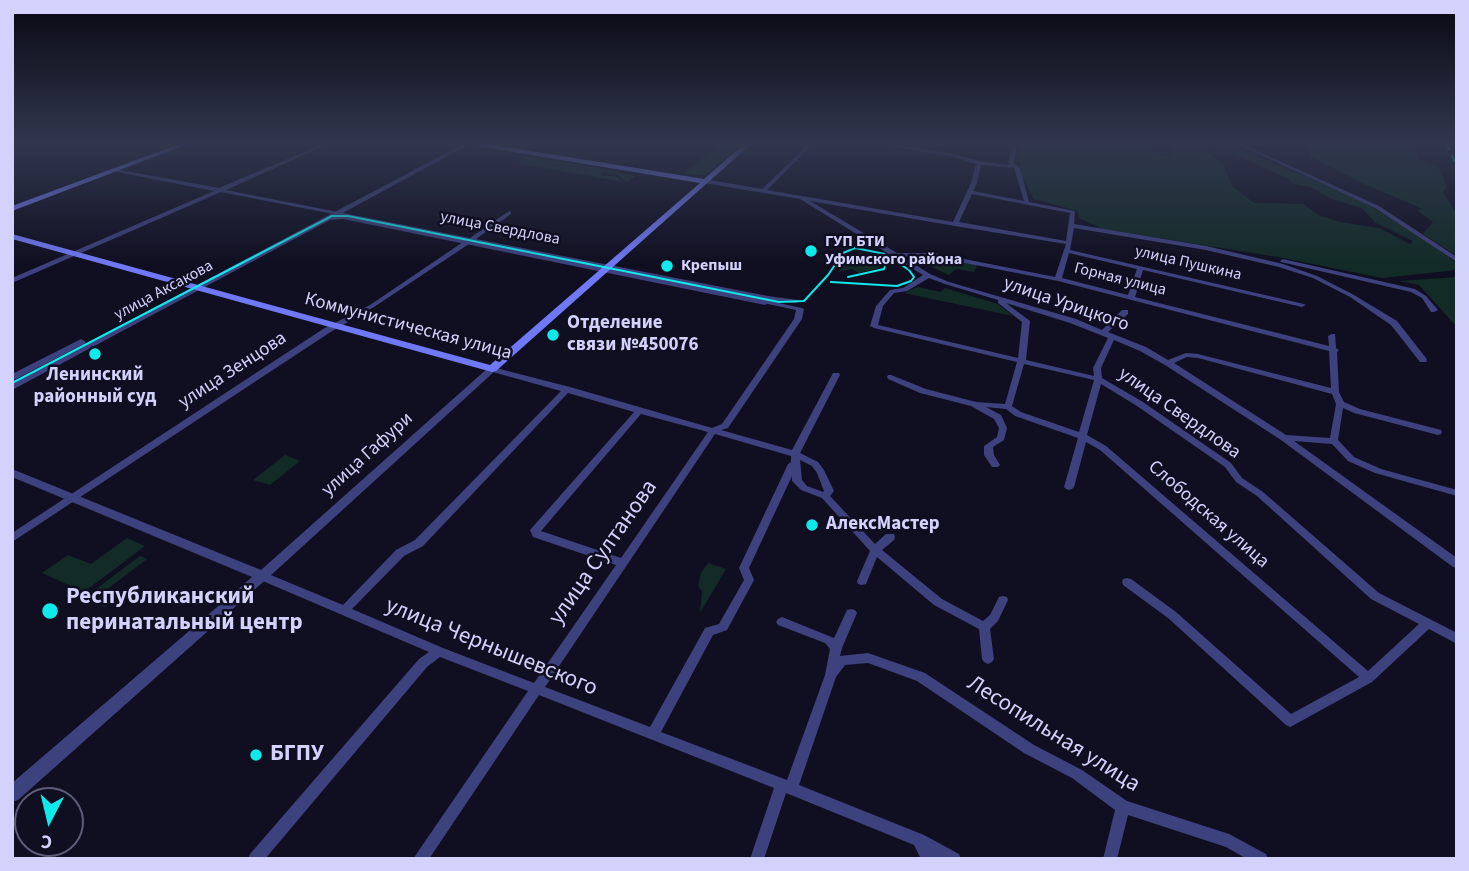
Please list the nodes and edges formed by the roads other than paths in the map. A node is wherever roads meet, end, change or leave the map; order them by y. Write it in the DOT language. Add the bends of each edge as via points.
graph roads {
  1 [pos="78,185"];
  2 [pos="188,185"];
  3 [pos="233,185"];
  4 [pos="390,185"];
  5 [pos="700,185"];
  6 [pos="726,185"];
  7 [pos="770,185"];
  8 [pos="972,185"];
  9 [pos="1022,185"];
  10 [pos="1331,185"];
  11 [pos="219,191"];
  12 [pos="764,191"];
  13 [pos="970,192"];
  14 [pos="802,198"];
  15 [pos="1027,201"];
  16 [pos="12,209"];
  17 [pos="509,213"];
  18 [pos="335,214"];
  19 [pos="955,224"];
  20 [pos="1073,226"];
  21 [pos="12,236"];
  22 [pos="467,240"];
  23 [pos="1068,247"];
  24 [pos="1206,248"];
  25 [pos="75,253"];
  26 [pos="895,255"];
  27 [pos="1457,260"];
  28 [pos="605,267"];
  29 [pos="1141,267"];
  30 [pos="928,275"];
  31 [pos="1058,279"];
  32 [pos="12,281"];
  33 [pos="195,287"];
  34 [pos="989,296"];
  35 [pos="1130,297"];
  36 [pos="766,300"];
  37 [pos="1302,305"];
  38 [pos="1434,310"];
  39 [pos="1125,312"];
  40 [pos="336,325"];
  41 [pos="1108,335"];
  42 [pos="1332,336"];
  43 [pos="1335,350"];
  44 [pos="1423,360"];
  45 [pos="1021,362"];
  46 [pos="1168,363"];
  47 [pos="492,369"];
  48 [pos="836,375"];
  49 [pos="891,377"];
  50 [pos="12,378"];
  51 [pos="1098,379"];
  52 [pos="12,387"];
  53 [pos="567,389"];
  54 [pos="1335,392"];
  55 [pos="974,404"];
  56 [pos="1340,404"];
  57 [pos="1008,407"];
  58 [pos="640,410"];
  59 [pos="714,430"];
  60 [pos="1438,432"];
  61 [pos="1082,436"];
  62 [pos="1283,438"];
  63 [pos="1334,442"];
  64 [pos="794,458"];
  65 [pos="995,465"];
  66 [pos="12,474"];
  67 [pos="1069,487"];
  68 [pos="1457,493"];
  69 [pos="825,496"];
  70 [pos="73,498"];
  71 [pos="890,537"];
  72 [pos="12,538"];
  73 [pos="875,550"];
  74 [pos="623,563"];
  75 [pos="1457,564"];
  76 [pos="262,576"];
  77 [pos="862,582"];
  78 [pos="1127,582"];
  79 [pos="1003,600"];
  80 [pos="344,611"];
  81 [pos="851,612"];
  82 [pos="782,622"];
  83 [pos="1426,625"];
  84 [pos="984,627"];
  85 [pos="1457,639"];
  86 [pos="836,648"];
  87 [pos="439,651"];
  88 [pos="988,659"];
  89 [pos="831,675"];
  90 [pos="1368,678"];
  91 [pos="535,689"];
  92 [pos="653,734"];
  93 [pos="787,787"];
  94 [pos="12,794"];
  95 [pos="1122,807"];
  96 [pos="919,840"];
  97 [pos="255,859"];
  98 [pos="419,859"];
  99 [pos="757,859"];
  100 [pos="929,859"];
  101 [pos="954,859"];
  102 [pos="1110,859"];
  103 [pos="1261,859"];
  1 -- 16 [label="main road"];
  2 -- 11 [label="street, улица Свердлова"];
  3 -- 11 [label="street"];
  4 -- 18 [label="street, улица Аксакова"];
  5 -- 28 [label="main road, улица Гафури"];
  6 -- 12 [label="street, улица Пушкина"];
  7 -- 12 [label="street"];
  8 -- 13 [label="street"];
  9 -- 15 [label="street"];
  10 -- 27 [label="street" via="1368,201"];
  11 -- 18 [label="street, улица Свердлова"];
  11 -- 25 [label="street"];
  12 -- 14 [label="street, улица Пушкина"];
  13 -- 15 [label="street"];
  13 -- 19 [label="street"];
  14 -- 19 [label="street, улица Пушкина"];
  14 -- 26 [label="street, улица Урицкого"];
  15 -- 20 [label="street" via="1073,212"];
  17 -- 22 [label="street, улица Зенцова"];
  18 -- 22 [label="street, улица Свердлова"];
  18 -- 33 [label="street, улица Аксакова"];
  19 -- 23 [label="street, улица Пушкина"];
  20 -- 23 [label="street"];
  20 -- 24 [label="street"];
  21 -- 25 [label="main road, Коммунистическая улица"];
  22 -- 28 [label="street, улица Свердлова"];
  22 -- 40 [label="street, улица Зенцова" via="383,299"];
  23 -- 29 [label="street, улица Пушкина"];
  23 -- 31 [label="street"];
  24 -- 38 [label="street" via="1396,285 1424,297"];
  24 -- 44 [label="street" via="1282,265 1352,296 1394,323"];
  25 -- 32 [label="street"];
  25 -- 33 [label="main road, Коммунистическая улица"];
  26 -- 30 [label="street, улица Урицкого"];
  26 -- 31 [label="street, Горная улица" via="934,255"];
  28 -- 36 [label="street, улица Свердлова"];
  28 -- 47 [label="main road, улица Гафури"];
  29 -- 35 [label="street"];
  29 -- 37 [label="street, улица Пушкина"];
  30 -- 34 [label="street, улица Урицкого"];
  30 -- 45 [label="street, улица Свердлова" via="905,290 892,291 880,306 874,326"];
  31 -- 35 [label="street, Горная улица"];
  33 -- 40 [label="main road, Коммунистическая улица"];
  33 -- 50 [label="street"];
  33 -- 52 [label="street, улица Аксакова"];
  34 -- 41 [label="street, улица Урицкого"];
  34 -- 45 [label="street" via="1026,321"];
  35 -- 43 [label="street, Горная улица"];
  36 -- 59 [label="street, улица Султанова" via="798,305 798,319 725,426"];
  39 -- 41 [label="street"];
  40 -- 47 [label="main road, Коммунистическая улица"];
  40 -- 70 [label="street, улица Зенцова"];
  41 -- 46 [label="street, улица Урицкого"];
  41 -- 51 [label="street"];
  42 -- 43 [label="street"];
  43 -- 54 [label="street"];
  45 -- 51 [label="street, улица Свердлова"];
  45 -- 57 [label="street"];
  46 -- 54 [label="street" via="1186,355 1198,356"];
  46 -- 62 [label="street, улица Урицкого"];
  47 -- 53 [label="street, Коммунистическая улица"];
  47 -- 76 [label="street, улица Гафури"];
  48 -- 64 [label="street"];
  49 -- 55 [label="street"];
  51 -- 61 [label="street"];
  51 -- 83 [label="street, улица Свердлова" via="1228,465 1239,480 1375,596"];
  53 -- 58 [label="street, Коммунистическая улица"];
  53 -- 80 [label="street" via="419,543 400,554"];
  54 -- 56 [label="street"];
  55 -- 57 [label="street, Слободская улица"];
  55 -- 65 [label="street" via="998,417 1003,428 1001,439 988,446"];
  56 -- 60 [label="street"];
  56 -- 63 [label="street"];
  57 -- 61 [label="street, Слободская улица"];
  58 -- 59 [label="street, Коммунистическая улица"];
  58 -- 74 [label="street" via="535,531"];
  59 -- 64 [label="street, Коммунистическая улица"];
  59 -- 74 [label="street, улица Султанова"];
  61 -- 67 [label="street"];
  61 -- 90 [label="street, Слободская улица" via="1104,448"];
  62 -- 63 [label="street"];
  62 -- 75 [label="street, улица Урицкого"];
  63 -- 68 [label="street" via="1351,459 1378,471"];
  64 -- 69 [label="street" via="797,481"];
  64 -- 69 [label="street" via="815,464 829,491"];
  64 -- 92 [label="street" via="744,568 750,580 723,627 709,631"];
  66 -- 70 [label="street, улица Чернышевского"];
  69 -- 73 [label="street"];
  70 -- 72 [label="street, улица Зенцова"];
  70 -- 76 [label="street, улица Чернышевского"];
  71 -- 73 [label="street"];
  73 -- 77 [label="street"];
  73 -- 84 [label="street" via="938,601"];
  74 -- 91 [label="street, улица Султанова"];
  76 -- 80 [label="street, улица Чернышевского"];
  76 -- 94 [label="street, улица Гафури"];
  78 -- 90 [label="street" via="1172,615 1290,720"];
  79 -- 84 [label="street"];
  80 -- 87 [label="street, улица Чернышевского"];
  81 -- 86 [label="street"];
  82 -- 86 [label="street" via="829,640"];
  83 -- 85 [label="street, улица Свердлова"];
  83 -- 90 [label="street"];
  84 -- 88 [label="street"];
  86 -- 89 [label="street"];
  87 -- 91 [label="street, улица Чернышевского"];
  87 -- 97 [label="street" via="423,663"];
  89 -- 93 [label="street"];
  89 -- 95 [label="street, Лесопильная улица" via="842,660 867,658 921,677"];
  91 -- 92 [label="street, улица Чернышевского"];
  91 -- 98 [label="street, улица Султанова"];
  92 -- 93 [label="street, улица Чернышевского"];
  93 -- 96 [label="street, улица Чернышевского"];
  93 -- 99 [label="street"];
  95 -- 102 [label="street"];
  95 -- 103 [label="street, Лесопильная улица" via="1229,841"];
  96 -- 100 [label="street"];
  96 -- 101 [label="street, улица Чернышевского"];
}
